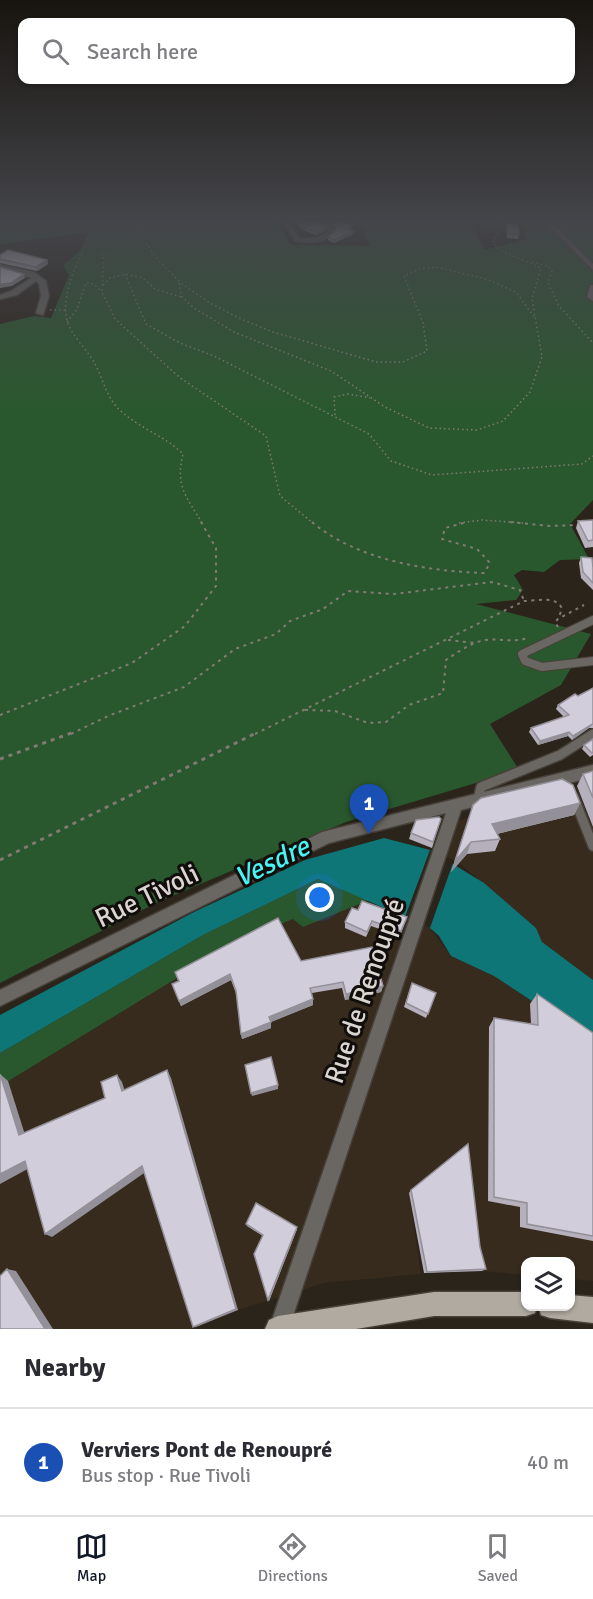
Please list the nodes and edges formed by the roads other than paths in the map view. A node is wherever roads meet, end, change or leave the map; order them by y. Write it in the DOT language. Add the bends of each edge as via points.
graph roads {
  1 [pos="27,284"];
  2 [pos="43,284"];
  3 [pos="593,287"];
  4 [pos="0,297"];
  5 [pos="593,299"];
  6 [pos="41,312"];
  7 [pos="593,620"];
  8 [pos="593,661"];
  9 [pos="593,734"];
  10 [pos="593,771"];
  11 [pos="566,777"];
  12 [pos="478,799"];
  13 [pos="456,805"];
  14 [pos="593,846"];
  15 [pos="0,998"];
  16 [pos="521,1304"];
  17 [pos="575,1308"];
  18 [pos="593,1310"];
  19 [pos="278,1329"];
  1 -- 4 [label="street"];
  2 -- 6 [label="street" via="46,288"];
  3 -- 5 [label="street"];
  7 -- 8 [label="lane" via="522,654 525,661 542,667"];
  9 -- 12 [label="lane" via="560,755 481,787"];
  10 -- 11 [label="street"];
  11 -- 12 [label="street"];
  11 -- 14 [label="lane"];
  12 -- 13 [label="street"];
  13 -- 15 [label="street, Rue Tivoli" via="327,837"];
  13 -- 19 [label="street, Rue de Renoupré"];
  16 -- 19 [label="main road" via="434,1304"];
  17 -- 18 [label="main road"];
}
